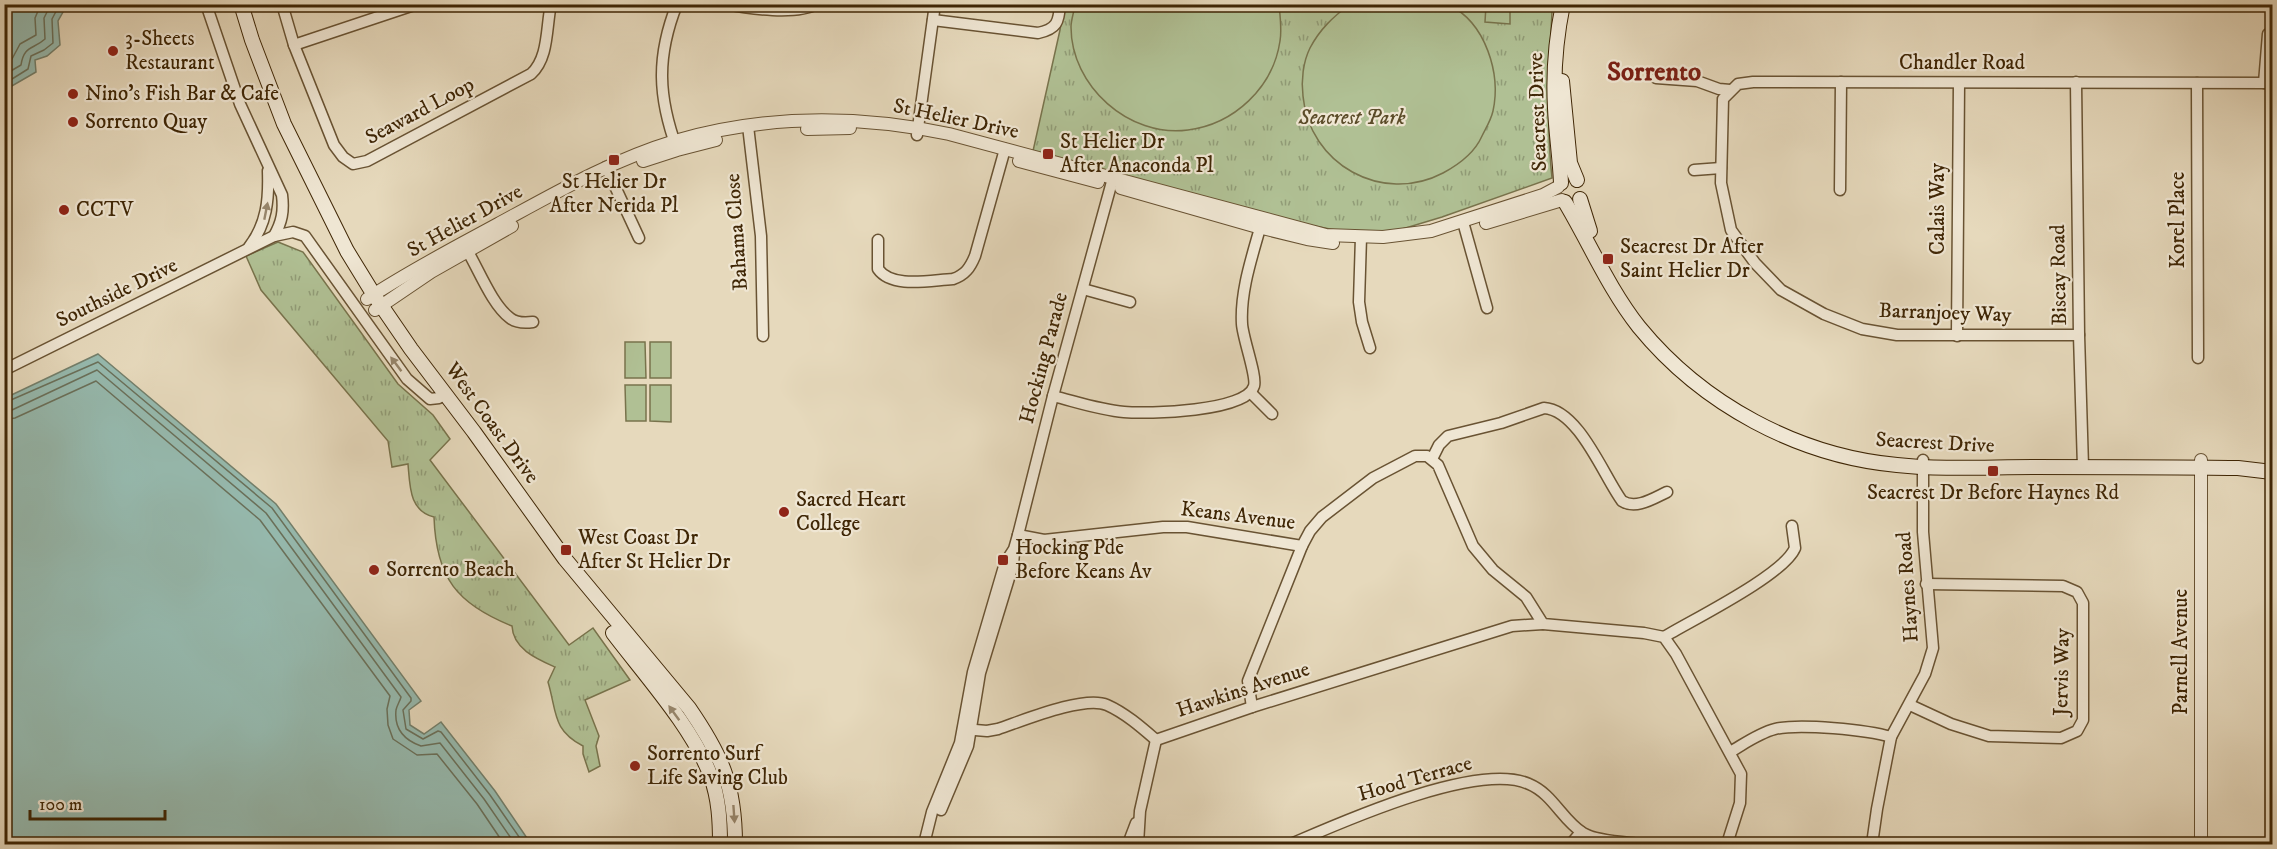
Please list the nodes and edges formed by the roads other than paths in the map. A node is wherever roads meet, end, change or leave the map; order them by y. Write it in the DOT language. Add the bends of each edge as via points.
graph roads {
  1 [pos="206,4"];
  2 [pos="234,4"];
  3 [pos="242,4"];
  4 [pos="282,4"];
  5 [pos="417,4"];
  6 [pos="551,4"];
  7 [pos="677,4"];
  8 [pos="727,4"];
  9 [pos="816,4"];
  10 [pos="935,4"];
  11 [pos="1060,4"];
  12 [pos="1563,4"];
  13 [pos="1571,4"];
  14 [pos="933,20"];
  15 [pos="2268,34"];
  16 [pos="294,45"];
  17 [pos="1656,78"];
  18 [pos="1841,82"];
  19 [pos="2076,82"];
  20 [pos="1959,83"];
  21 [pos="2197,83"];
  22 [pos="2268,83"];
  23 [pos="1730,90"];
  24 [pos="748,130"];
  25 [pos="918,131"];
  26 [pos="676,146"];
  27 [pos="1004,153"];
  28 [pos="268,167"];
  29 [pos="1721,168"];
  30 [pos="1694,170"];
  31 [pos="608,171"];
  32 [pos="1577,180"];
  33 [pos="1112,182"];
  34 [pos="1840,190"];
  35 [pos="1562,193"];
  36 [pos="1580,199"];
  37 [pos="1262,223"];
  38 [pos="1464,226"];
  39 [pos="274,236"];
  40 [pos="639,238"];
  41 [pos="878,240"];
  42 [pos="1361,241"];
  43 [pos="466,247"];
  44 [pos="247,249"];
  45 [pos="1083,290"];
  46 [pos="374,302"];
  47 [pos="1130,302"];
  48 [pos="1487,308"];
  49 [pos="533,322"];
  50 [pos="2079,335"];
  51 [pos="763,336"];
  52 [pos="1957,336"];
  53 [pos="1370,348"];
  54 [pos="2198,358"];
  55 [pos="4,370"];
  56 [pos="1251,393"];
  57 [pos="1053,396"];
  58 [pos="439,398"];
  59 [pos="1272,414"];
  60 [pos="1427,457"];
  61 [pos="1923,463"];
  62 [pos="2083,463"];
  63 [pos="2201,464"];
  64 [pos="2272,464"];
  65 [pos="2272,472"];
  66 [pos="1667,492"];
  67 [pos="1792,526"];
  68 [pos="1018,535"];
  69 [pos="1302,546"];
  70 [pos="1926,584"];
  71 [pos="1543,624"];
  72 [pos="1664,637"];
  73 [pos="1910,705"];
  74 [pos="1252,707"];
  75 [pos="967,729"];
  76 [pos="1891,737"];
  77 [pos="1156,740"];
  78 [pos="1730,752"];
  79 [pos="1140,811"];
  80 [pos="1581,832"];
  81 [pos="720,844"];
  82 [pos="735,844"];
  83 [pos="924,844"];
  84 [pos="932,844"];
  85 [pos="1128,844"];
  86 [pos="1138,844"];
  87 [pos="1291,844"];
  88 [pos="1571,844"];
  89 [pos="1641,844"];
  90 [pos="1727,844"];
  91 [pos="1872,844"];
  92 [pos="2200,844"];
  1 -- 28 [label="street" via="235,90"];
  2 -- 46 [label="main road, West Coast Drive" via="281,132 338,251"];
  3 -- 46 [label="main road, West Coast Drive" via="284,124"];
  4 -- 16 [label="street, Seaward Loop"];
  5 -- 16 [label="street"];
  6 -- 16 [label="street, Seaward Loop" via="541,59 531,74 360,164 347,161 334,145"];
  7 -- 26 [label="street" via="666,36 661,76 665,112"];
  8 -- 9 [label="street" via="802,10"];
  10 -- 14 [label="street"];
  11 -- 14 [label="street" via="1056,24 1038,33"];
  12 -- 35 [label="main road, Seacrest Drive" via="1554,91"];
  13 -- 32 [label="main road, Seacrest Drive" via="1562,78 1570,163"];
  14 -- 25 [label="street"];
  15 -- 22 [label="street"];
  17 -- 23 [label="street" via="1697,81"];
  18 -- 20 [label="street, Chandler Road"];
  18 -- 23 [label="street, Chandler Road" via="1753,82 1738,84"];
  18 -- 34 [label="street"];
  19 -- 20 [label="street, Chandler Road"];
  19 -- 21 [label="street, Chandler Road"];
  19 -- 50 [label="street, Biscay Road"];
  20 -- 52 [label="street, Calais Way"];
  21 -- 22 [label="street, Chandler Road"];
  21 -- 54 [label="street, Korel Place"];
  23 -- 29 [label="street, Barranjoey Way" via="1721,105"];
  24 -- 25 [label="street, St Helier Drive" via="830,120"];
  24 -- 26 [label="street, St Helier Drive"];
  24 -- 51 [label="street, Bahama Close" via="760,236"];
  25 -- 27 [label="street, St Helier Drive"];
  26 -- 31 [label="street, St Helier Drive"];
  27 -- 33 [label="street, St Helier Drive"];
  27 -- 41 [label="street" via="975,256 960,277 900,281 886,277 878,268"];
  28 -- 39 [label="street" via="282,195 284,209"];
  44 -- 28 [label="street, one-way" via="261,230 266,214"];
  29 -- 30 [label="street"];
  29 -- 52 [label="street, Barranjoey Way" via="1731,230 1781,290 1862,329 1897,335"];
  31 -- 40 [label="street"];
  31 -- 43 [label="street, St Helier Drive"];
  32 -- 35 [label="main road" via="1567,179"];
  32 -- 36 [label="main road" via="1583,191"];
  33 -- 37 [label="street, St Helier Drive"];
  33 -- 45 [label="street, Hocking Parade"];
  35 -- 36 [label="main road" via="1573,203"];
  35 -- 38 [label="street, St Helier Drive"];
  35 -- 61 [label="main road, Seacrest Drive" via="1612,287 1639,326 1706,391 1768,428 1814,447 1871,461"];
  36 -- 61 [label="main road, Seacrest Drive" via="1590,232 1630,301 1671,351 1715,389 1755,413 1819,441"];
  37 -- 42 [label="street, St Helier Drive"];
  37 -- 56 [label="street" via="1246,280 1242,312 1244,342 1254,373"];
  38 -- 42 [label="street, St Helier Drive"];
  38 -- 48 [label="street"];
  39 -- 44 [label="street, Southside Drive"];
  58 -- 39 [label="street, one-way" via="430,399 407,379 305,236 293,232"];
  42 -- 53 [label="street" via="1360,313"];
  43 -- 46 [label="street, St Helier Drive"];
  43 -- 49 [label="street" via="509,318"];
  44 -- 55 [label="street, Southside Drive"];
  45 -- 47 [label="street"];
  45 -- 57 [label="street, Hocking Parade"];
  46 -- 58 [label="main road, West Coast Drive"];
  46 -- 82 [label="main road, West Coast Drive, one-way" via="565,559 704,730 731,792"];
  50 -- 52 [label="street, Barranjoey Way"];
  50 -- 62 [label="street, Biscay Road"];
  56 -- 57 [label="street" via="1207,408 1126,412"];
  56 -- 59 [label="street"];
  57 -- 68 [label="street, Hocking Parade"];
  81 -- 58 [label="main road, West Coast Drive, one-way" via="715,789 696,744"];
  60 -- 66 [label="street" via="1448,436 1552,408 1568,420 1599,459 1622,501 1639,504"];
  60 -- 69 [label="street, Keans Avenue" via="1408,459 1373,478 1317,522"];
  60 -- 71 [label="street" via="1438,465 1473,546 1492,570 1526,597"];
  61 -- 62 [label="main road, Seacrest Drive"];
  61 -- 70 [label="street, Haynes Road"];
  62 -- 63 [label="main road, Seacrest Drive"];
  63 -- 64 [label="main road, Seacrest Drive"];
  63 -- 65 [label="main road, Seacrest Drive"];
  63 -- 92 [label="street, Parnell Avenue"];
  67 -- 72 [label="street" via="1794,548 1784,562"];
  68 -- 69 [label="street, Keans Avenue" via="1044,540 1187,526"];
  68 -- 75 [label="street, Hocking Parade" via="1005,563 976,663"];
  69 -- 74 [label="street" via="1248,681"];
  70 -- 73 [label="street, Haynes Road" via="1933,648"];
  70 -- 73 [label="street, Jervis Way" via="2063,586 2077,592 2083,603 2083,720 2077,731 2061,738 1989,736"];
  71 -- 72 [label="street, Hawkins Avenue"];
  71 -- 74 [label="street, Hawkins Avenue" via="1512,626"];
  72 -- 78 [label="street"];
  73 -- 76 [label="street, Haynes Road"];
  74 -- 77 [label="street, Hawkins Avenue"];
  75 -- 77 [label="street, Hawkins Avenue" via="998,729 1095,702 1127,716"];
  75 -- 83 [label="street, Hocking Parade" via="932,812"];
  75 -- 84 [label="street, Hocking Parade" via="968,746 940,812"];
  76 -- 78 [label="street" via="1787,727 1764,733"];
  76 -- 91 [label="street, Haynes Road"];
  77 -- 79 [label="street"];
  78 -- 90 [label="street" via="1741,774 1742,791"];
  79 -- 85 [label="street"];
  79 -- 86 [label="street"];
  80 -- 87 [label="street, Hood Terrace" via="1540,790 1519,780 1496,778 1475,780 1394,803"];
  80 -- 88 [label="street"];
  80 -- 89 [label="street"];
}
